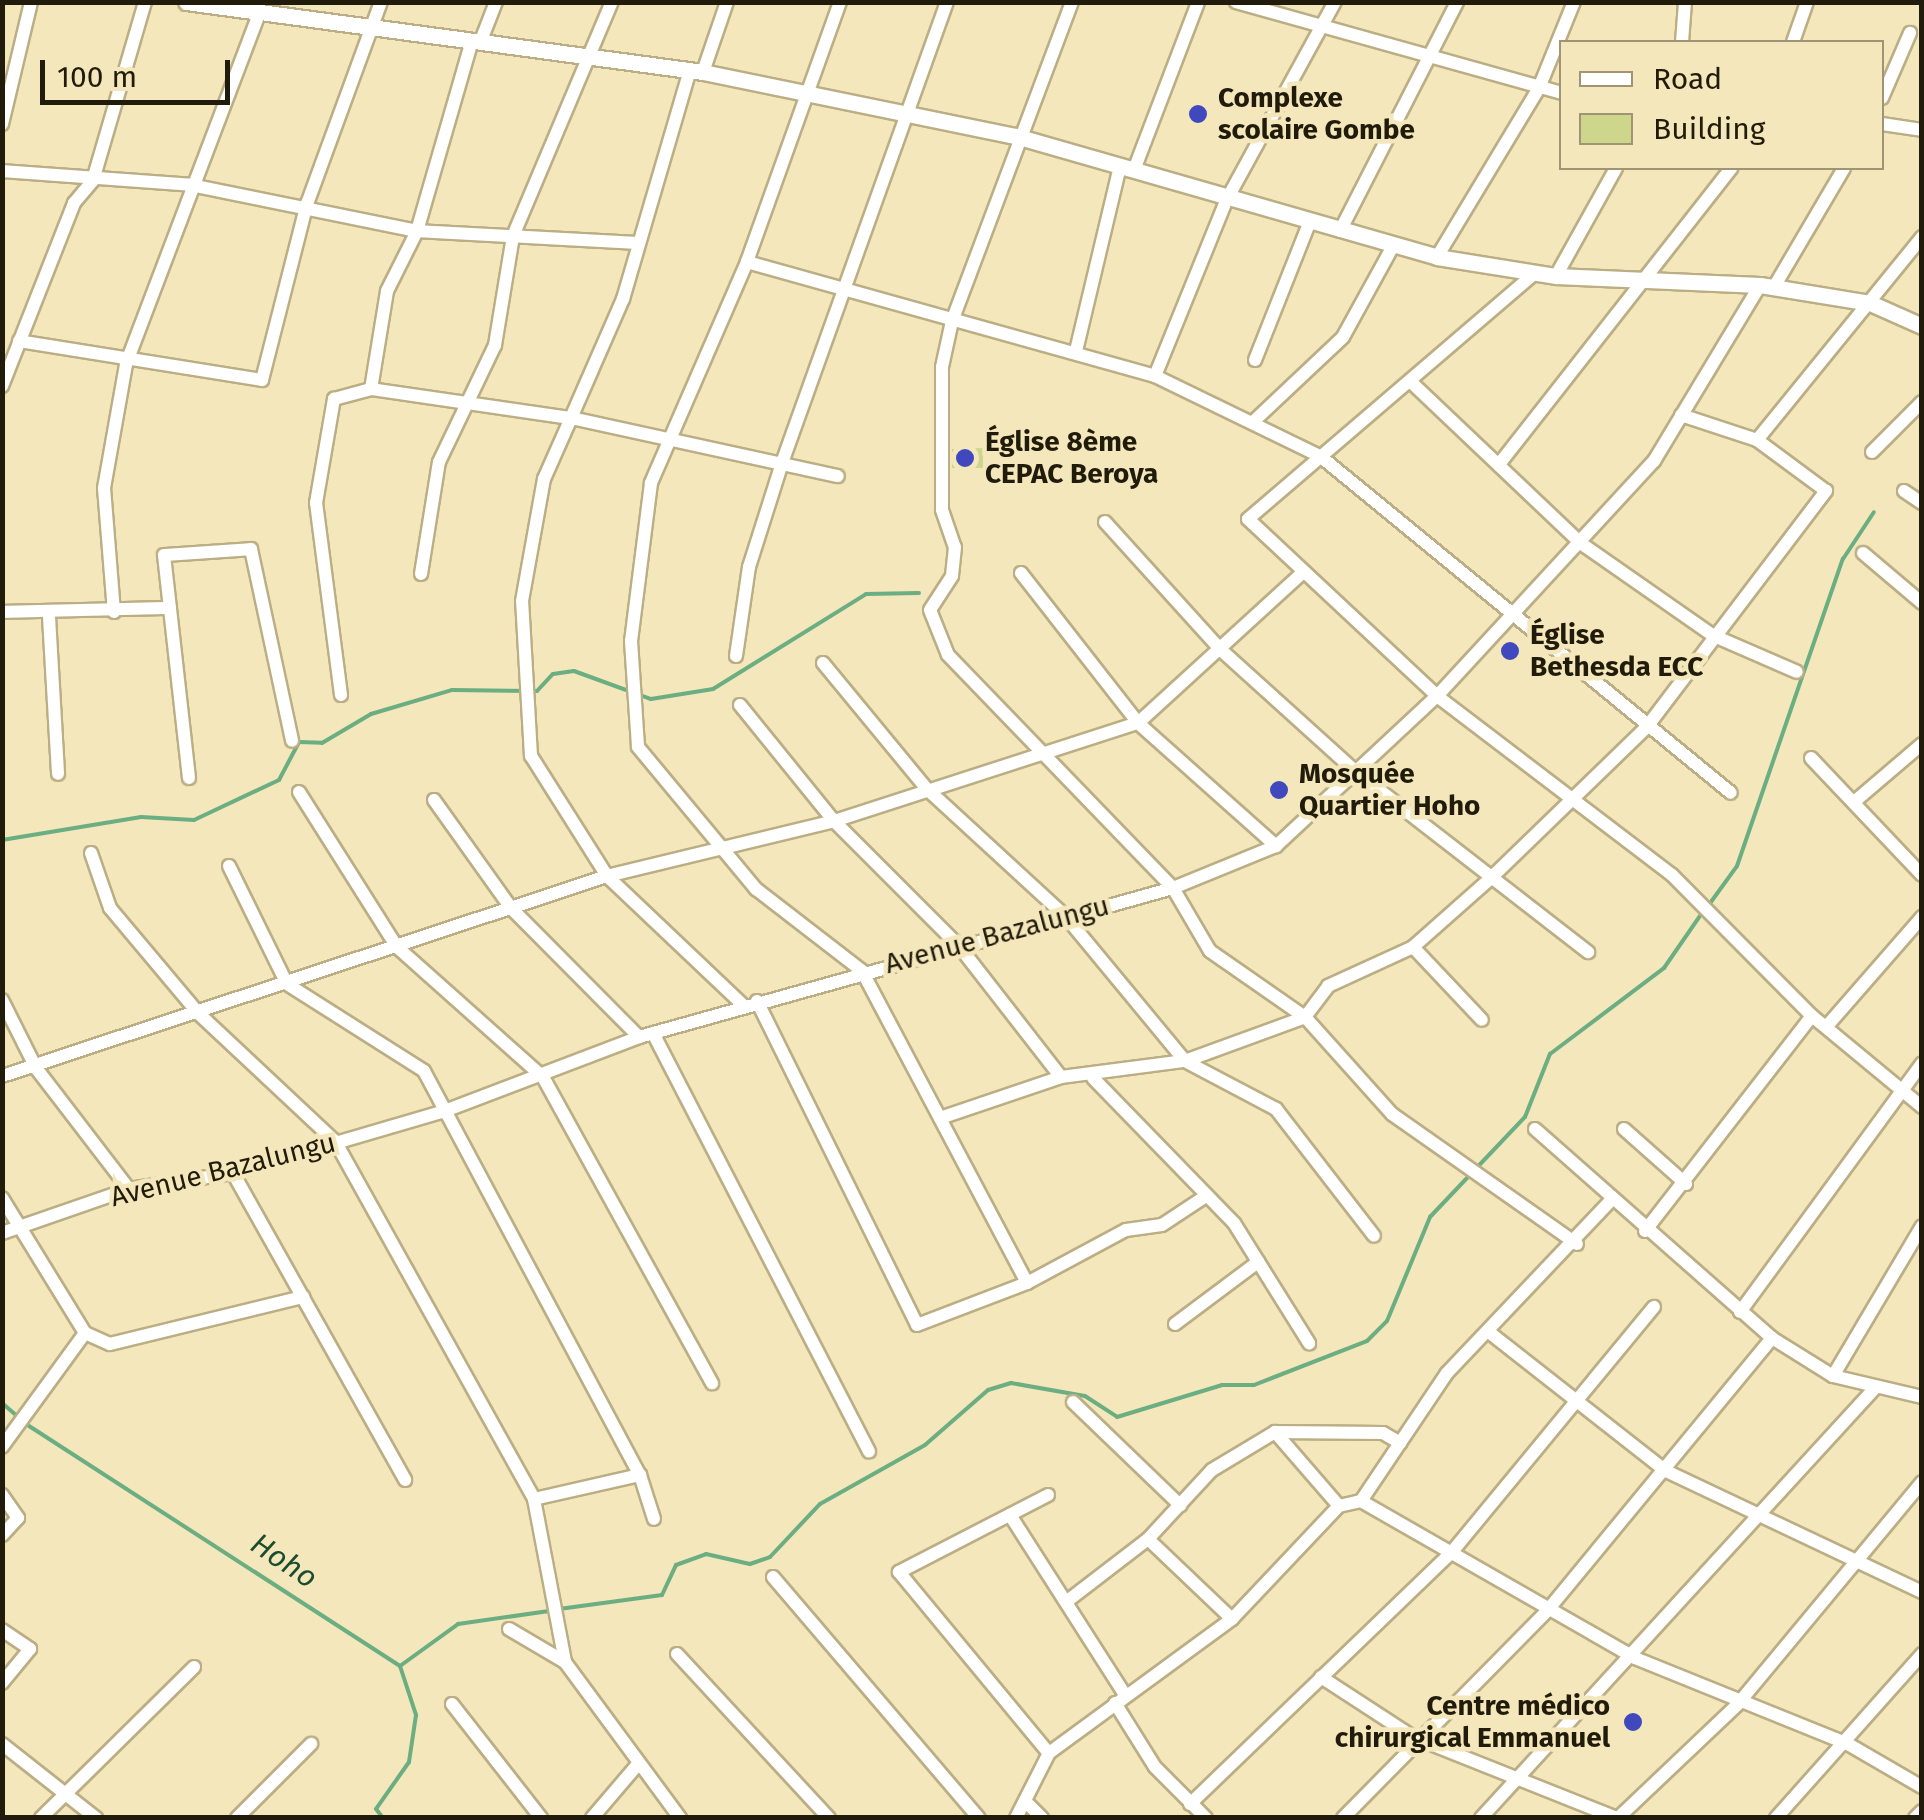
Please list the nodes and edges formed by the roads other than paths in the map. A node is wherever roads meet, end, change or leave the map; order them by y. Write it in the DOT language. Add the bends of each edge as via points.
graph roads {
  1 [pos="31,2"];
  2 [pos="146,2"];
  3 [pos="186,2"];
  4 [pos="381,2"];
  5 [pos="496,2"];
  6 [pos="612,2"];
  7 [pos="727,2"];
  8 [pos="840,2"];
  9 [pos="946,2"];
  10 [pos="1072,2"];
  11 [pos="1198,2"];
  12 [pos="1236,2"];
  13 [pos="1335,2"];
  14 [pos="1458,2"];
  15 [pos="1574,2"];
  16 [pos="1685,2"];
  17 [pos="1807,2"];
  18 [pos="259,14"];
  19 [pos="372,24"];
  20 [pos="1322,28"];
  21 [pos="1910,33"];
  22 [pos="1682,40"];
  23 [pos="1794,40"];
  24 [pos="476,42"];
  25 [pos="584,56"];
  26 [pos="1431,58"];
  27 [pos="697,71"];
  28 [pos="1539,88"];
  29 [pos="805,91"];
  30 [pos="1559,92"];
  31 [pos="1884,93"];
  32 [pos="908,112"];
  33 [pos="2,124"];
  34 [pos="1884,124"];
  35 [pos="1922,130"];
  36 [pos="1016,136"];
  37 [pos="1127,168"];
  38 [pos="1615,170"];
  39 [pos="1730,170"];
  40 [pos="1843,170"];
  41 [pos="2,171"];
  42 [pos="93,180"];
  43 [pos="192,184"];
  44 [pos="1228,199"];
  45 [pos="307,204"];
  46 [pos="1310,221"];
  47 [pos="1340,230"];
  48 [pos="417,232"];
  49 [pos="513,236"];
  50 [pos="1922,237"];
  51 [pos="636,243"];
  52 [pos="1392,246"];
  53 [pos="1437,257"];
  54 [pos="747,262"];
  55 [pos="1535,273"];
  56 [pos="1556,276"];
  57 [pos="1650,278"];
  58 [pos="843,286"];
  59 [pos="1767,286"];
  60 [pos="1870,302"];
  61 [pos="952,321"];
  62 [pos="1922,326"];
  63 [pos="20,341"];
  64 [pos="1076,351"];
  65 [pos="7,359"];
  66 [pos="1254,360"];
  67 [pos="126,364"];
  68 [pos="1155,376"];
  69 [pos="1411,382"];
  70 [pos="2,386"];
  71 [pos="372,390"];
  72 [pos="1922,402"];
  73 [pos="465,404"];
  74 [pos="1680,415"];
  75 [pos="571,418"];
  76 [pos="1254,421"];
  77 [pos="667,440"];
  78 [pos="1757,440"];
  79 [pos="1872,452"];
  80 [pos="1320,456"];
  81 [pos="783,460"];
  82 [pos="1500,463"];
  83 [pos="838,476"];
  84 [pos="1904,491"];
  85 [pos="1922,503"];
  86 [pos="1105,522"];
  87 [pos="1582,544"];
  88 [pos="1863,554"];
  89 [pos="1021,573"];
  90 [pos="421,574"];
  91 [pos="1301,574"];
  92 [pos="1922,603"];
  93 [pos="170,608"];
  94 [pos="2,612"];
  95 [pos="114,612"];
  96 [pos="1510,615"];
  97 [pos="49,616"];
  98 [pos="1714,636"];
  99 [pos="1221,650"];
  100 [pos="736,656"];
  101 [pos="823,663"];
  102 [pos="1798,672"];
  103 [pos="342,695"];
  104 [pos="1436,696"];
  105 [pos="740,705"];
  106 [pos="1138,723"];
  107 [pos="1646,728"];
  108 [pos="292,742"];
  109 [pos="1922,744"];
  110 [pos="1811,758"];
  111 [pos="1043,759"];
  112 [pos="1356,772"];
  113 [pos="58,774"];
  114 [pos="189,778"];
  115 [pos="927,789"];
  116 [pos="299,792"];
  117 [pos="1731,793"];
  118 [pos="1568,798"];
  119 [pos="434,800"];
  120 [pos="1854,802"];
  121 [pos="834,821"];
  122 [pos="1276,846"];
  123 [pos="721,850"];
  124 [pos="91,853"];
  125 [pos="230,866"];
  126 [pos="1922,875"];
  127 [pos="607,876"];
  128 [pos="1492,877"];
  129 [pos="1172,888"];
  130 [pos="511,908"];
  131 [pos="1922,916"];
  132 [pos="1066,918"];
  133 [pos="397,946"];
  134 [pos="959,946"];
  135 [pos="1413,947"];
  136 [pos="1588,952"];
  137 [pos="862,971"];
  138 [pos="286,984"];
  139 [pos="2,1000"];
  140 [pos="750,1003"];
  141 [pos="198,1014"];
  142 [pos="1812,1016"];
  143 [pos="1304,1017"];
  144 [pos="1482,1020"];
  145 [pos="1827,1026"];
  146 [pos="646,1036"];
  147 [pos="1184,1062"];
  148 [pos="1922,1063"];
  149 [pos="36,1068"];
  150 [pos="2,1076"];
  151 [pos="542,1077"];
  152 [pos="1061,1077"];
  153 [pos="1093,1078"];
  154 [pos="1899,1085"];
  155 [pos="1922,1107"];
  156 [pos="442,1112"];
  157 [pos="940,1118"];
  158 [pos="1535,1129"];
  159 [pos="1624,1129"];
  160 [pos="335,1142"];
  161 [pos="233,1172"];
  162 [pos="1686,1184"];
  163 [pos="129,1190"];
  164 [pos="2,1198"];
  165 [pos="1204,1198"];
  166 [pos="1612,1199"];
  167 [pos="1922,1226"];
  168 [pos="28,1228"];
  169 [pos="1645,1231"];
  170 [pos="2,1233"];
  171 [pos="1374,1236"];
  172 [pos="1577,1244"];
  173 [pos="1258,1262"];
  174 [pos="1027,1283"];
  175 [pos="303,1297"];
  176 [pos="1654,1307"];
  177 [pos="1740,1312"];
  178 [pos="1174,1324"];
  179 [pos="86,1333"];
  180 [pos="1490,1333"];
  181 [pos="1772,1338"];
  182 [pos="1309,1344"];
  183 [pos="1832,1376"];
  184 [pos="712,1383"];
  185 [pos="1875,1388"];
  186 [pos="1922,1396"];
  187 [pos="1573,1398"];
  188 [pos="1073,1402"];
  189 [pos="1275,1432"];
  190 [pos="1400,1443"];
  191 [pos="2,1447"];
  192 [pos="869,1451"];
  193 [pos="1666,1471"];
  194 [pos="640,1475"];
  195 [pos="405,1480"];
  196 [pos="1922,1482"];
  197 [pos="2,1495"];
  198 [pos="1048,1495"];
  199 [pos="534,1499"];
  200 [pos="1360,1501"];
  201 [pos="1180,1505"];
  202 [pos="1339,1506"];
  203 [pos="1010,1514"];
  204 [pos="654,1519"];
  205 [pos="1752,1519"];
  206 [pos="2,1534"];
  207 [pos="1148,1539"];
  208 [pos="1452,1553"];
  209 [pos="1858,1556"];
  210 [pos="773,1577"];
  211 [pos="1922,1592"];
  212 [pos="1066,1602"];
  213 [pos="1547,1611"];
  214 [pos="1232,1619"];
  215 [pos="510,1629"];
  216 [pos="2,1630"];
  217 [pos="677,1654"];
  218 [pos="1922,1654"];
  219 [pos="1634,1658"];
  220 [pos="565,1662"];
  221 [pos="194,1667"];
  222 [pos="1321,1677"];
  223 [pos="2,1683"];
  224 [pos="1120,1699"];
  225 [pos="452,1704"];
  226 [pos="1737,1705"];
  227 [pos="1413,1737"];
  228 [pos="2,1744"];
  229 [pos="311,1744"];
  230 [pos="1848,1744"];
  231 [pos="1048,1753"];
  232 [pos="639,1763"];
  233 [pos="1510,1782"];
  234 [pos="1922,1786"];
  235 [pos="64,1791"];
  236 [pos="1026,1802"];
  237 [pos="1190,1804"];
  238 [pos="1922,1811"];
  239 [pos="41,1818"];
  240 [pos="96,1818"];
  241 [pos="237,1818"];
  242 [pos="540,1818"];
  243 [pos="592,1818"];
  244 [pos="680,1818"];
  245 [pos="829,1818"];
  246 [pos="979,1818"];
  247 [pos="1016,1818"];
  248 [pos="1042,1818"];
  249 [pos="1206,1818"];
  250 [pos="1343,1818"];
  251 [pos="1481,1818"];
  252 [pos="1618,1818"];
  253 [pos="1776,1818"];
  254 [pos="1915,1818"];
  1 -- 33 [label="street"];
  2 -- 42 [label="street"];
  3 -- 18 [label="street"];
  4 -- 19 [label="street"];
  5 -- 24 [label="street"];
  6 -- 25 [label="street"];
  7 -- 27 [label="street"];
  8 -- 29 [label="street"];
  9 -- 32 [label="street"];
  10 -- 36 [label="street"];
  11 -- 37 [label="street"];
  12 -- 20 [label="street"];
  13 -- 20 [label="street"];
  14 -- 26 [label="street"];
  15 -- 28 [label="street"];
  16 -- 22 [label="street"];
  17 -- 23 [label="street"];
  18 -- 19 [label="street"];
  18 -- 43 [label="street"];
  19 -- 24 [label="street"];
  19 -- 45 [label="street"];
  20 -- 26 [label="street"];
  20 -- 44 [label="street"];
  21 -- 31 [label="street"];
  24 -- 25 [label="street"];
  24 -- 48 [label="street"];
  25 -- 27 [label="street"];
  25 -- 49 [label="street"];
  26 -- 28 [label="street"];
  26 -- 47 [label="street"];
  27 -- 29 [label="street"];
  27 -- 51 [label="street"];
  28 -- 30 [label="street"];
  28 -- 53 [label="street"];
  29 -- 32 [label="street"];
  29 -- 54 [label="street"];
  32 -- 36 [label="street"];
  32 -- 58 [label="street" via="870,234"];
  34 -- 35 [label="street"];
  36 -- 37 [label="street"];
  36 -- 61 [label="street"];
  37 -- 44 [label="street"];
  37 -- 64 [label="street"];
  38 -- 56 [label="street"];
  39 -- 57 [label="street"];
  40 -- 59 [label="street, Avenue Bazalungu"];
  41 -- 42 [label="street"];
  42 -- 43 [label="street"];
  42 -- 63 [label="street" via="74,203"];
  43 -- 45 [label="street"];
  43 -- 67 [label="street"];
  44 -- 46 [label="street"];
  44 -- 68 [label="street"];
  45 -- 48 [label="street"];
  45 -- 67 [label="street" via="262,380"];
  46 -- 47 [label="street"];
  46 -- 66 [label="street"];
  47 -- 52 [label="street"];
  48 -- 49 [label="street"];
  48 -- 71 [label="street" via="387,291"];
  49 -- 51 [label="street"];
  49 -- 73 [label="street" via="495,345"];
  50 -- 60 [label="street"];
  51 -- 75 [label="street"];
  52 -- 53 [label="street"];
  52 -- 76 [label="street" via="1343,337"];
  53 -- 55 [label="street"];
  54 -- 58 [label="street"];
  54 -- 77 [label="street"];
  55 -- 56 [label="street"];
  55 -- 69 [label="street"];
  56 -- 57 [label="street"];
  57 -- 59 [label="street"];
  57 -- 82 [label="street"];
  58 -- 61 [label="street"];
  58 -- 81 [label="street"];
  59 -- 60 [label="street"];
  59 -- 74 [label="street, Avenue Bazalungu"];
  60 -- 62 [label="street"];
  60 -- 78 [label="street"];
  61 -- 64 [label="street"];
  61 -- 111 [label="street" via="942,367 942,510 955,547 952,576 930,610 948,655"];
  63 -- 65 [label="street"];
  63 -- 67 [label="street"];
  64 -- 68 [label="street"];
  65 -- 70 [label="street"];
  67 -- 95 [label="street" via="104,488"];
  68 -- 76 [label="street"];
  69 -- 80 [label="street"];
  69 -- 82 [label="street"];
  71 -- 73 [label="street"];
  71 -- 103 [label="street" via="334,399 316,504"];
  72 -- 79 [label="street"];
  73 -- 75 [label="street"];
  73 -- 90 [label="street" via="439,462"];
  74 -- 78 [label="street"];
  74 -- 87 [label="street, Avenue Bazalungu" via="1654,462"];
  75 -- 77 [label="street"];
  75 -- 127 [label="street" via="544,479 522,601 532,756"];
  76 -- 80 [label="street"];
  77 -- 81 [label="street"];
  77 -- 123 [label="street" via="650,483 630,641 638,747"];
  78 -- 98 [label="street" via="1826,491"];
  80 -- 91 [label="street" via="1248,519"];
  80 -- 96 [label="street"];
  81 -- 83 [label="street"];
  81 -- 100 [label="street" via="749,568"];
  82 -- 87 [label="street"];
  84 -- 85 [label="street"];
  86 -- 99 [label="street"];
  87 -- 96 [label="street, Avenue Bazalungu"];
  87 -- 98 [label="street"];
  88 -- 92 [label="street"];
  89 -- 106 [label="street"];
  91 -- 99 [label="street"];
  91 -- 104 [label="street"];
  93 -- 95 [label="street"];
  93 -- 108 [label="street" via="164,555 251,549"];
  93 -- 114 [label="street"];
  94 -- 97 [label="street"];
  95 -- 97 [label="street"];
  96 -- 104 [label="street, Avenue Bazalungu"];
  96 -- 107 [label="street"];
  97 -- 113 [label="street"];
  98 -- 102 [label="street"];
  98 -- 107 [label="street"];
  99 -- 106 [label="street"];
  99 -- 112 [label="street"];
  101 -- 115 [label="street"];
  104 -- 112 [label="street, Avenue Bazalungu"];
  104 -- 118 [label="street"];
  105 -- 121 [label="street"];
  106 -- 111 [label="street"];
  106 -- 122 [label="street"];
  107 -- 117 [label="street"];
  107 -- 118 [label="street"];
  109 -- 120 [label="street"];
  110 -- 120 [label="street"];
  111 -- 115 [label="street"];
  111 -- 129 [label="street"];
  112 -- 122 [label="street, Avenue Bazalungu"];
  112 -- 128 [label="street"];
  115 -- 121 [label="street"];
  115 -- 132 [label="street"];
  116 -- 133 [label="street"];
  118 -- 128 [label="street"];
  118 -- 142 [label="street" via="1672,875"];
  119 -- 130 [label="street"];
  120 -- 126 [label="street"];
  121 -- 123 [label="street"];
  121 -- 134 [label="street"];
  122 -- 129 [label="street, Avenue Bazalungu"];
  123 -- 127 [label="street"];
  123 -- 137 [label="street"];
  124 -- 141 [label="street" via="110,908"];
  125 -- 138 [label="street"];
  127 -- 130 [label="street"];
  127 -- 140 [label="street"];
  128 -- 135 [label="street"];
  128 -- 136 [label="street"];
  129 -- 132 [label="street, Avenue Bazalungu"];
  129 -- 143 [label="street" via="1210,952"];
  130 -- 133 [label="street"];
  130 -- 146 [label="street"];
  131 -- 145 [label="street"];
  132 -- 134 [label="street, Avenue Bazalungu"];
  132 -- 147 [label="street"];
  133 -- 138 [label="street"];
  133 -- 151 [label="street"];
  134 -- 137 [label="street, Avenue Bazalungu"];
  134 -- 152 [label="street"];
  135 -- 143 [label="street" via="1328,986"];
  135 -- 144 [label="street"];
  137 -- 140 [label="street, Avenue Bazalungu"];
  137 -- 157 [label="street"];
  138 -- 141 [label="street"];
  138 -- 156 [label="street" via="424,1071"];
  139 -- 149 [label="street"];
  140 -- 146 [label="street, Avenue Bazalungu"];
  140 -- 174 [label="street" via="917,1325"];
  141 -- 149 [label="street"];
  141 -- 160 [label="street"];
  142 -- 145 [label="street"];
  142 -- 162 [label="street"];
  143 -- 147 [label="street"];
  143 -- 172 [label="street" via="1392,1114"];
  145 -- 154 [label="street"];
  146 -- 151 [label="street, Avenue Bazalungu"];
  146 -- 192 [label="street"];
  147 -- 153 [label="street"];
  147 -- 171 [label="street" via="1276,1109"];
  148 -- 154 [label="street"];
  149 -- 150 [label="street"];
  149 -- 163 [label="street"];
  151 -- 156 [label="street, Avenue Bazalungu"];
  151 -- 184 [label="street"];
  152 -- 153 [label="street"];
  152 -- 157 [label="street"];
  153 -- 165 [label="street"];
  154 -- 155 [label="street"];
  154 -- 177 [label="street"];
  156 -- 160 [label="street, Avenue Bazalungu"];
  156 -- 194 [label="street"];
  157 -- 174 [label="street"];
  158 -- 166 [label="street"];
  159 -- 162 [label="street"];
  160 -- 161 [label="street, Avenue Bazalungu"];
  160 -- 199 [label="street"];
  161 -- 163 [label="street, Avenue Bazalungu"];
  161 -- 175 [label="street"];
  162 -- 169 [label="street"];
  163 -- 168 [label="street, Avenue Bazalungu"];
  164 -- 168 [label="street"];
  165 -- 173 [label="street"];
  165 -- 174 [label="street"];
  166 -- 169 [label="street"];
  166 -- 172 [label="street"];
  167 -- 183 [label="street"];
  168 -- 170 [label="street, Avenue Bazalungu"];
  168 -- 179 [label="street"];
  169 -- 177 [label="street"];
  172 -- 180 [label="street"];
  173 -- 178 [label="street"];
  173 -- 182 [label="street"];
  175 -- 179 [label="street" via="110,1344"];
  175 -- 195 [label="street"];
  176 -- 187 [label="street"];
  177 -- 181 [label="street"];
  179 -- 191 [label="street"];
  180 -- 187 [label="street"];
  180 -- 190 [label="street" via="1447,1373"];
  181 -- 183 [label="street"];
  181 -- 193 [label="street"];
  183 -- 185 [label="street"];
  185 -- 186 [label="street"];
  185 -- 205 [label="street"];
  187 -- 193 [label="street"];
  187 -- 208 [label="street"];
  188 -- 201 [label="street"];
  189 -- 190 [label="street" via="1383,1434"];
  189 -- 201 [label="street" via="1212,1470"];
  189 -- 202 [label="street"];
  190 -- 200 [label="street"];
  193 -- 205 [label="street"];
  193 -- 213 [label="street"];
  194 -- 199 [label="street"];
  194 -- 204 [label="street"];
  196 -- 209 [label="street"];
  197 -- 206 [label="street" via="18,1518"];
  198 -- 203 [label="street"];
  199 -- 220 [label="street"];
  200 -- 202 [label="street"];
  200 -- 208 [label="street"];
  201 -- 207 [label="street"];
  202 -- 214 [label="street"];
  203 -- 212 [label="street"];
  203 -- 231 [label="street" via="898,1572"];
  205 -- 209 [label="street"];
  205 -- 219 [label="street"];
  207 -- 212 [label="street"];
  207 -- 214 [label="street"];
  208 -- 213 [label="street"];
  208 -- 222 [label="street"];
  209 -- 211 [label="street"];
  209 -- 226 [label="street"];
  210 -- 246 [label="street"];
  212 -- 224 [label="street"];
  213 -- 219 [label="street"];
  213 -- 227 [label="street"];
  214 -- 224 [label="street"];
  215 -- 220 [label="street"];
  216 -- 223 [label="street" via="30,1649"];
  217 -- 245 [label="street"];
  218 -- 230 [label="street"];
  219 -- 226 [label="street"];
  219 -- 233 [label="street"];
  220 -- 232 [label="street"];
  221 -- 235 [label="street"];
  222 -- 227 [label="street"];
  222 -- 237 [label="street"];
  224 -- 231 [label="street"];
  224 -- 237 [label="street"];
  225 -- 242 [label="street"];
  226 -- 230 [label="street"];
  226 -- 252 [label="street"];
  227 -- 233 [label="street"];
  227 -- 250 [label="street"];
  228 -- 235 [label="street"];
  229 -- 241 [label="street"];
  230 -- 234 [label="street"];
  230 -- 253 [label="street"];
  231 -- 236 [label="street"];
  232 -- 243 [label="street"];
  232 -- 244 [label="street"];
  233 -- 251 [label="street"];
  233 -- 252 [label="street"];
  235 -- 239 [label="street"];
  235 -- 240 [label="street"];
  236 -- 247 [label="street"];
  236 -- 248 [label="street"];
  237 -- 249 [label="street"];
  238 -- 254 [label="street"];
}
